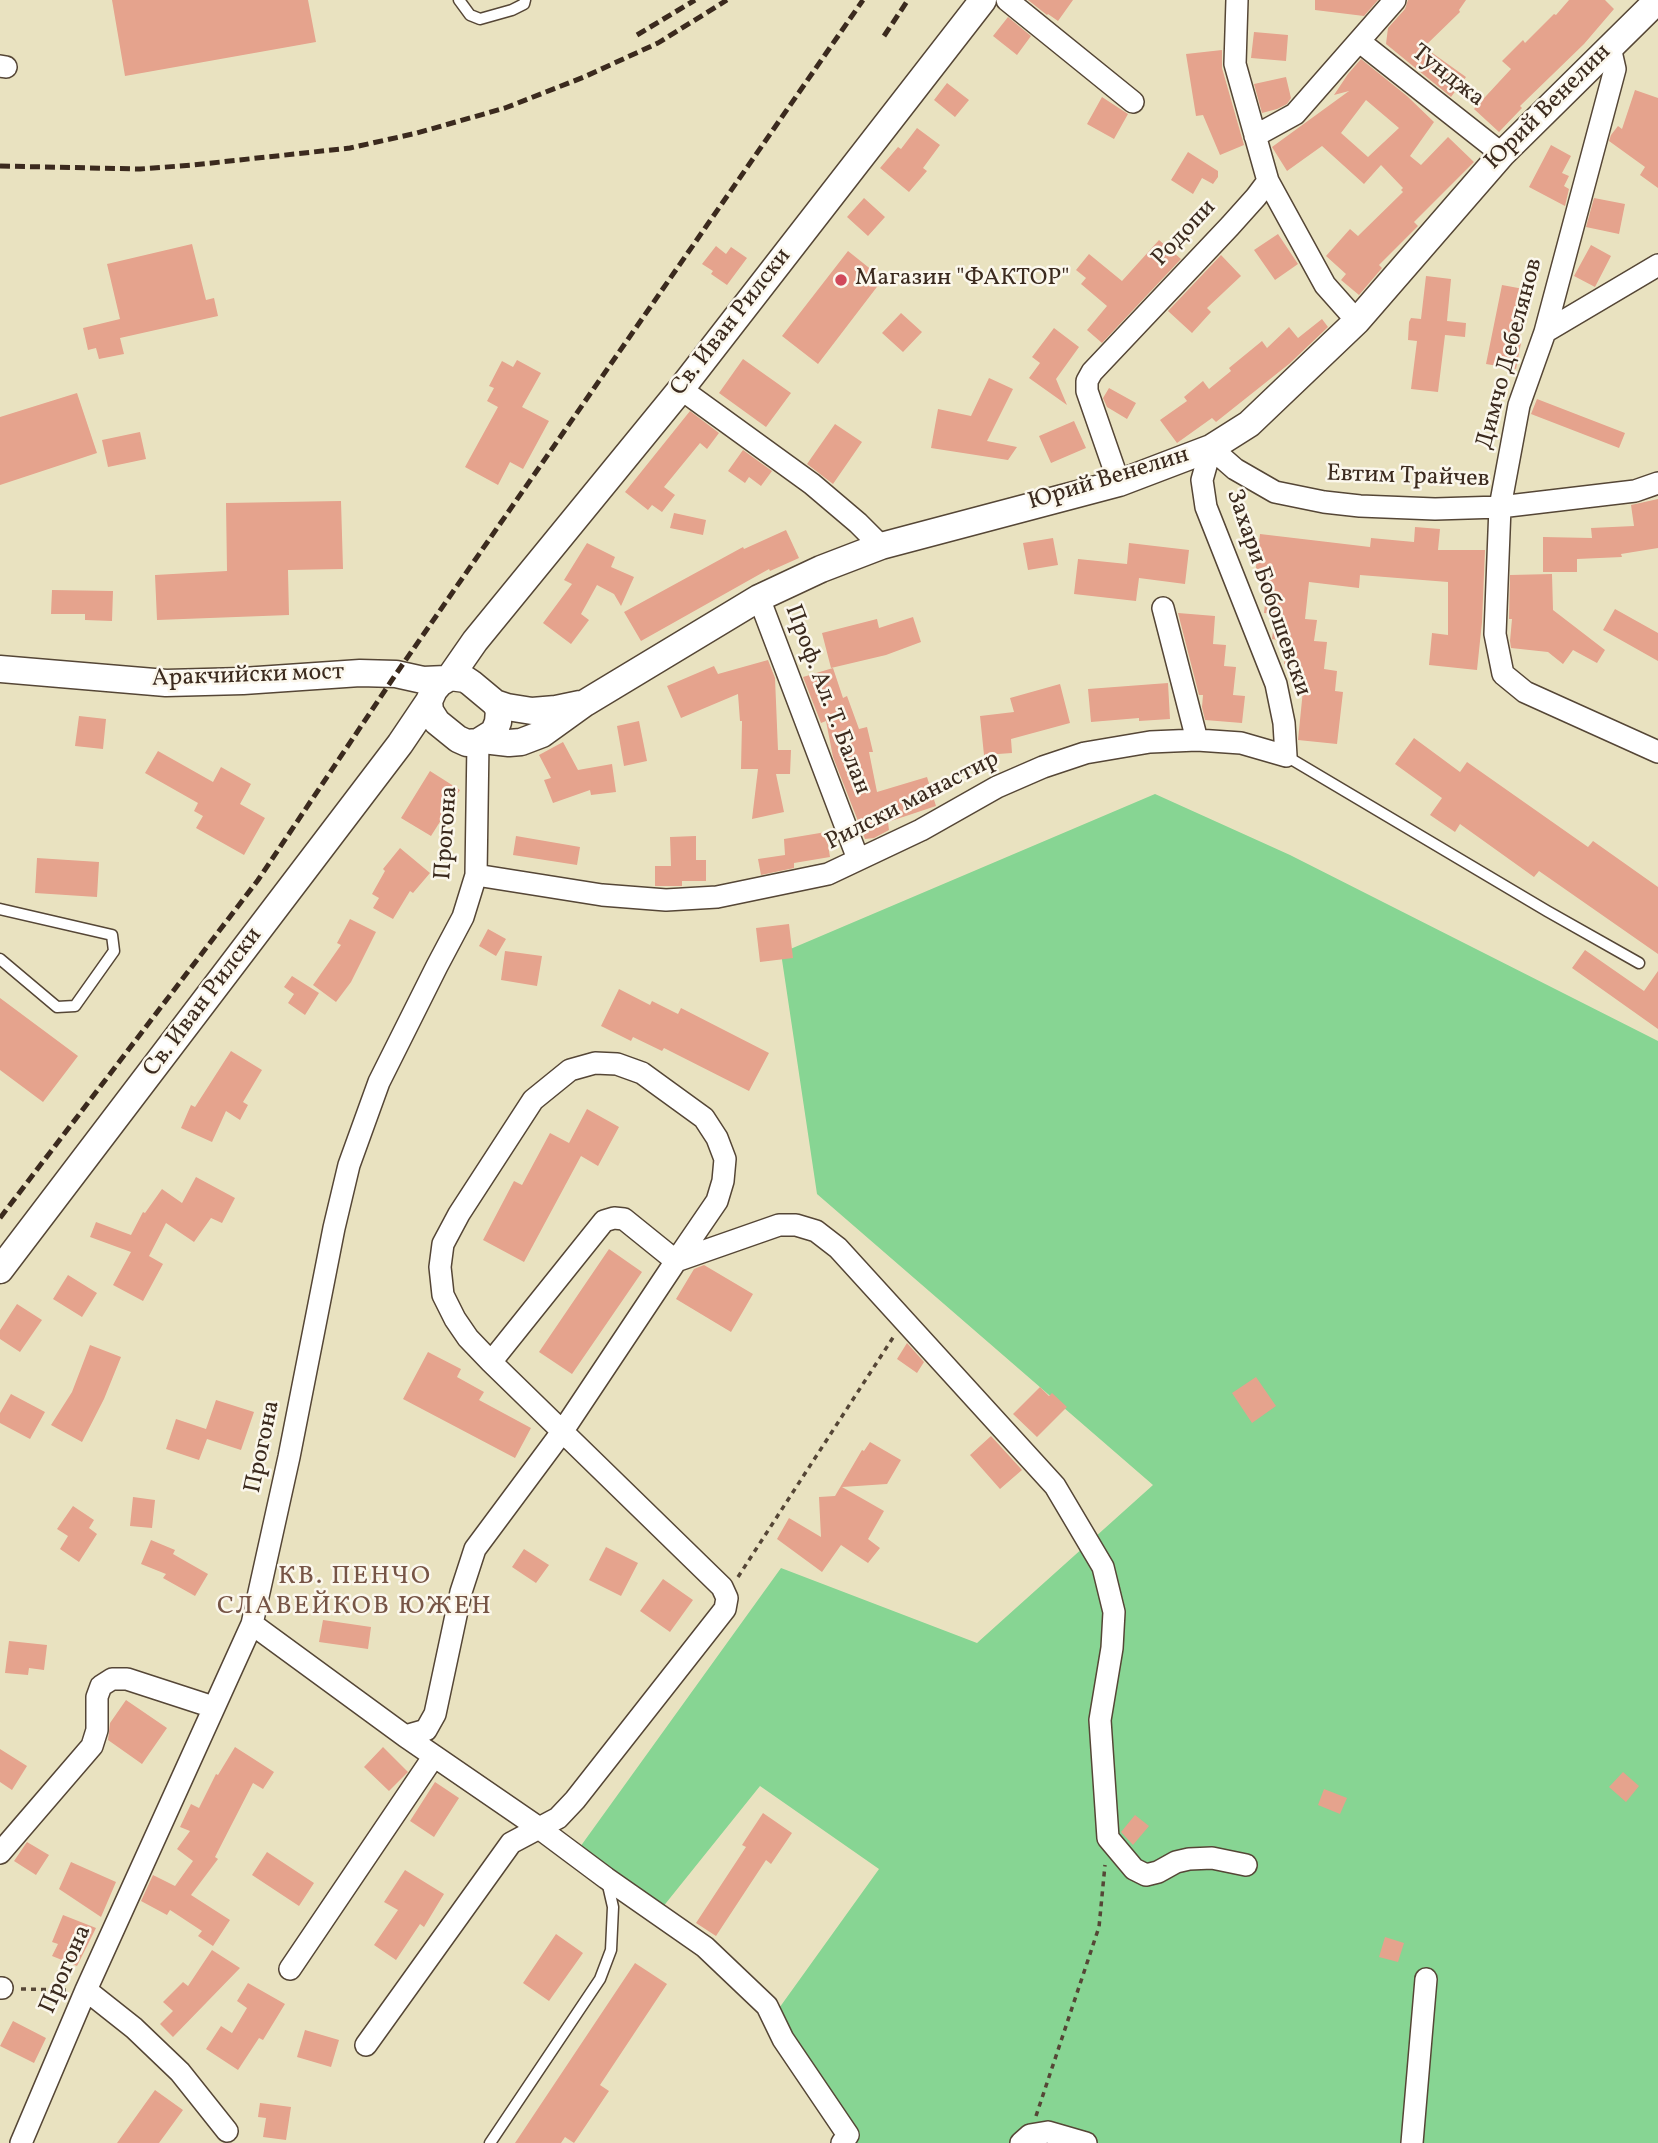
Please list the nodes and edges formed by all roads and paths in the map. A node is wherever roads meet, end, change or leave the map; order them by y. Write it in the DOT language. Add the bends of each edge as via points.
graph roads {
  1 [pos="459,0"];
  2 [pos="525,0"];
  3 [pos="983,0"];
  4 [pos="1007,0"];
  5 [pos="1237,0"];
  6 [pos="1395,0"];
  7 [pos="1658,0"];
  8 [pos="1360,42"];
  9 [pos="1610,47"];
  10 [pos="1133,102"];
  11 [pos="1255,136"];
  12 [pos="1502,154"];
  13 [pos="1268,181"];
  14 [pos="1658,265"];
  15 [pos="1357,321"];
  16 [pos="1545,332"];
  17 [pos="681,389"];
  18 [pos="1211,448"];
  19 [pos="1119,482"];
  20 [pos="1658,483"];
  21 [pos="1500,508"];
  22 [pos="881,546"];
  23 [pos="759,598"];
  24 [pos="1163,608"];
  25 [pos="0,669"];
  26 [pos="440,691"];
  27 [pos="495,703"];
  28 [pos="585,703"];
  29 [pos="1197,740"];
  30 [pos="481,741"];
  31 [pos="1658,752"];
  32 [pos="1286,757"];
  33 [pos="858,859"];
  34 [pos="476,875"];
  35 [pos="0,909"];
  36 [pos="0,959"];
  37 [pos="1639,962"];
  38 [pos="676,1261"];
  39 [pos="0,1270"];
  40 [pos="904,1320"];
  41 [pos="491,1362"];
  42 [pos="562,1432"];
  43 [pos="722,1587"];
  44 [pos="252,1624"];
  45 [pos="214,1707"];
  46 [pos="405,1736"];
  47 [pos="434,1756"];
  48 [pos="539,1828"];
  49 [pos="1108,1838"];
  50 [pos="0,1853"];
  51 [pos="1245,1865"];
  52 [pos="606,1878"];
  53 [pos="290,1969"];
  54 [pos="1426,1979"];
  55 [pos="1,1988"];
  56 [pos="86,1990"];
  57 [pos="366,2045"];
  58 [pos="227,2131"];
  59 [pos="1026,2139"];
  60 [pos="849,2140"];
  61 [pos="21,2143"];
  62 [pos="490,2143"];
  63 [pos="1086,2143"];
  64 [pos="1412,2143"];
  1 -- 2 [label="lane" via="470,15 480,19 512,10"];
  3 -- 17 [label="street, Св. Иван Рилски"];
  4 -- 10 [label="street"];
  5 -- 11 [label="street" via="1234,64"];
  6 -- 8 [label="street"];
  7 -- 9 [label="street, Юрий Венелин"];
  8 -- 11 [label="street" via="1295,114"];
  8 -- 12 [label="street, Тунджа"];
  9 -- 12 [label="street, Юрий Венелин"];
  9 -- 16 [label="street, Димчо Дебелянов" via="1615,69"];
  11 -- 13 [label="street"];
  12 -- 15 [label="street, Юрий Венелин"];
  13 -- 15 [label="street" via="1325,285"];
  13 -- 19 [label="street, Родопи" via="1087,381"];
  14 -- 16 [label="street"];
  15 -- 18 [label="street, Юрий Венелин" via="1249,424"];
  16 -- 21 [label="street, Димчо Дебелянов" via="1520,405"];
  17 -- 22 [label="street" via="812,485"];
  17 -- 26 [label="street, Св. Иван Рилски" via="475,641 471,656"];
  18 -- 19 [label="street, Юрий Венелин"];
  18 -- 21 [label="street, Евтим Трайчев" via="1235,469 1275,492 1360,506"];
  18 -- 32 [label="street, Захари Бобошевски" via="1202,480 1206,507 1276,684"];
  19 -- 22 [label="street, Юрий Венелин"];
  20 -- 21 [label="street, Евтим Трайчев" via="1636,491"];
  21 -- 31 [label="street, Димчо Дебелянов" via="1495,634 1503,674 1525,692"];
  22 -- 23 [label="street, Юрий Венелин"];
  23 -- 28 [label="street, Юрий Венелин"];
  23 -- 33 [label="street, Проф. Ал. Т. Балан"];
  24 -- 29 [label="street"];
  25 -- 26 [label="street, Аракчийски мост" via="188,683 396,674"];
  26 -- 27 [label="street"];
  26 -- 30 [label="street, Юрий Венелин" via="458,739"];
  26 -- 39 [label="street, Св. Иван Рилски"];
  27 -- 28 [label="street, Юрий Венелин" via="532,711"];
  27 -- 30 [label="street" via="498,722 494,732"];
  28 -- 30 [label="street, Юрий Венелин" via="533,738 509,743"];
  29 -- 32 [label="street, Рилски манастир" via="1241,743"];
  29 -- 33 [label="street, Рилски манастир" via="1116,746 1043,766"];
  30 -- 34 [label="street, Прогона"];
  32 -- 37 [label="lane"];
  33 -- 34 [label="street, Рилски манастир" via="828,874 717,897 666,900"];
  34 -- 44 [label="street, Прогона" via="463,917 379,1082 349,1165"];
  35 -- 36 [label="lane" via="113,935 114,951 75,1006 57,1007"];
  38 -- 40 [label="street" via="779,1225 796,1225 816,1231 838,1248"];
  38 -- 41 [label="street" via="624,1219 604,1221"];
  38 -- 41 [label="street" via="717,1201 725,1159 717,1138 704,1118 642,1073 617,1064 595,1063 570,1070 533,1100 443,1244 443,1295 468,1338"];
  38 -- 42 [label="street"];
  40 -- 43 [label="path" via="735,1582"];
  40 -- 49 [label="street" via="1055,1486 1103,1566 1114,1612 1100,1720"];
  41 -- 42 [label="street"];
  42 -- 43 [label="street"];
  42 -- 46 [label="street" via="475,1549 435,1714 426,1730"];
  43 -- 48 [label="street" via="725,1609 575,1800 558,1818"];
  44 -- 45 [label="street, Прогона"];
  44 -- 46 [label="street"];
  45 -- 50 [label="street" via="127,1679 112,1679 101,1686 92,1746"];
  45 -- 56 [label="street, Прогона"];
  46 -- 47 [label="street"];
  47 -- 48 [label="street"];
  47 -- 53 [label="street"];
  48 -- 52 [label="street"];
  48 -- 57 [label="street" via="511,1843"];
  49 -- 51 [label="street" via="1134,1869 1146,1875 1189,1859"];
  49 -- 59 [label="path" via="1099,1927"];
  52 -- 60 [label="street" via="705,1947 767,2006 783,2039"];
  52 -- 62 [label="lane" via="613,1907 611,1950 600,1979"];
  54 -- 64 [label="street"];
  55 -- 56 [label="path"];
  56 -- 58 [label="street" via="180,2072"];
  56 -- 61 [label="street, Прогона"];
  59 -- 63 [label="street" via="1048,2132"];
}
